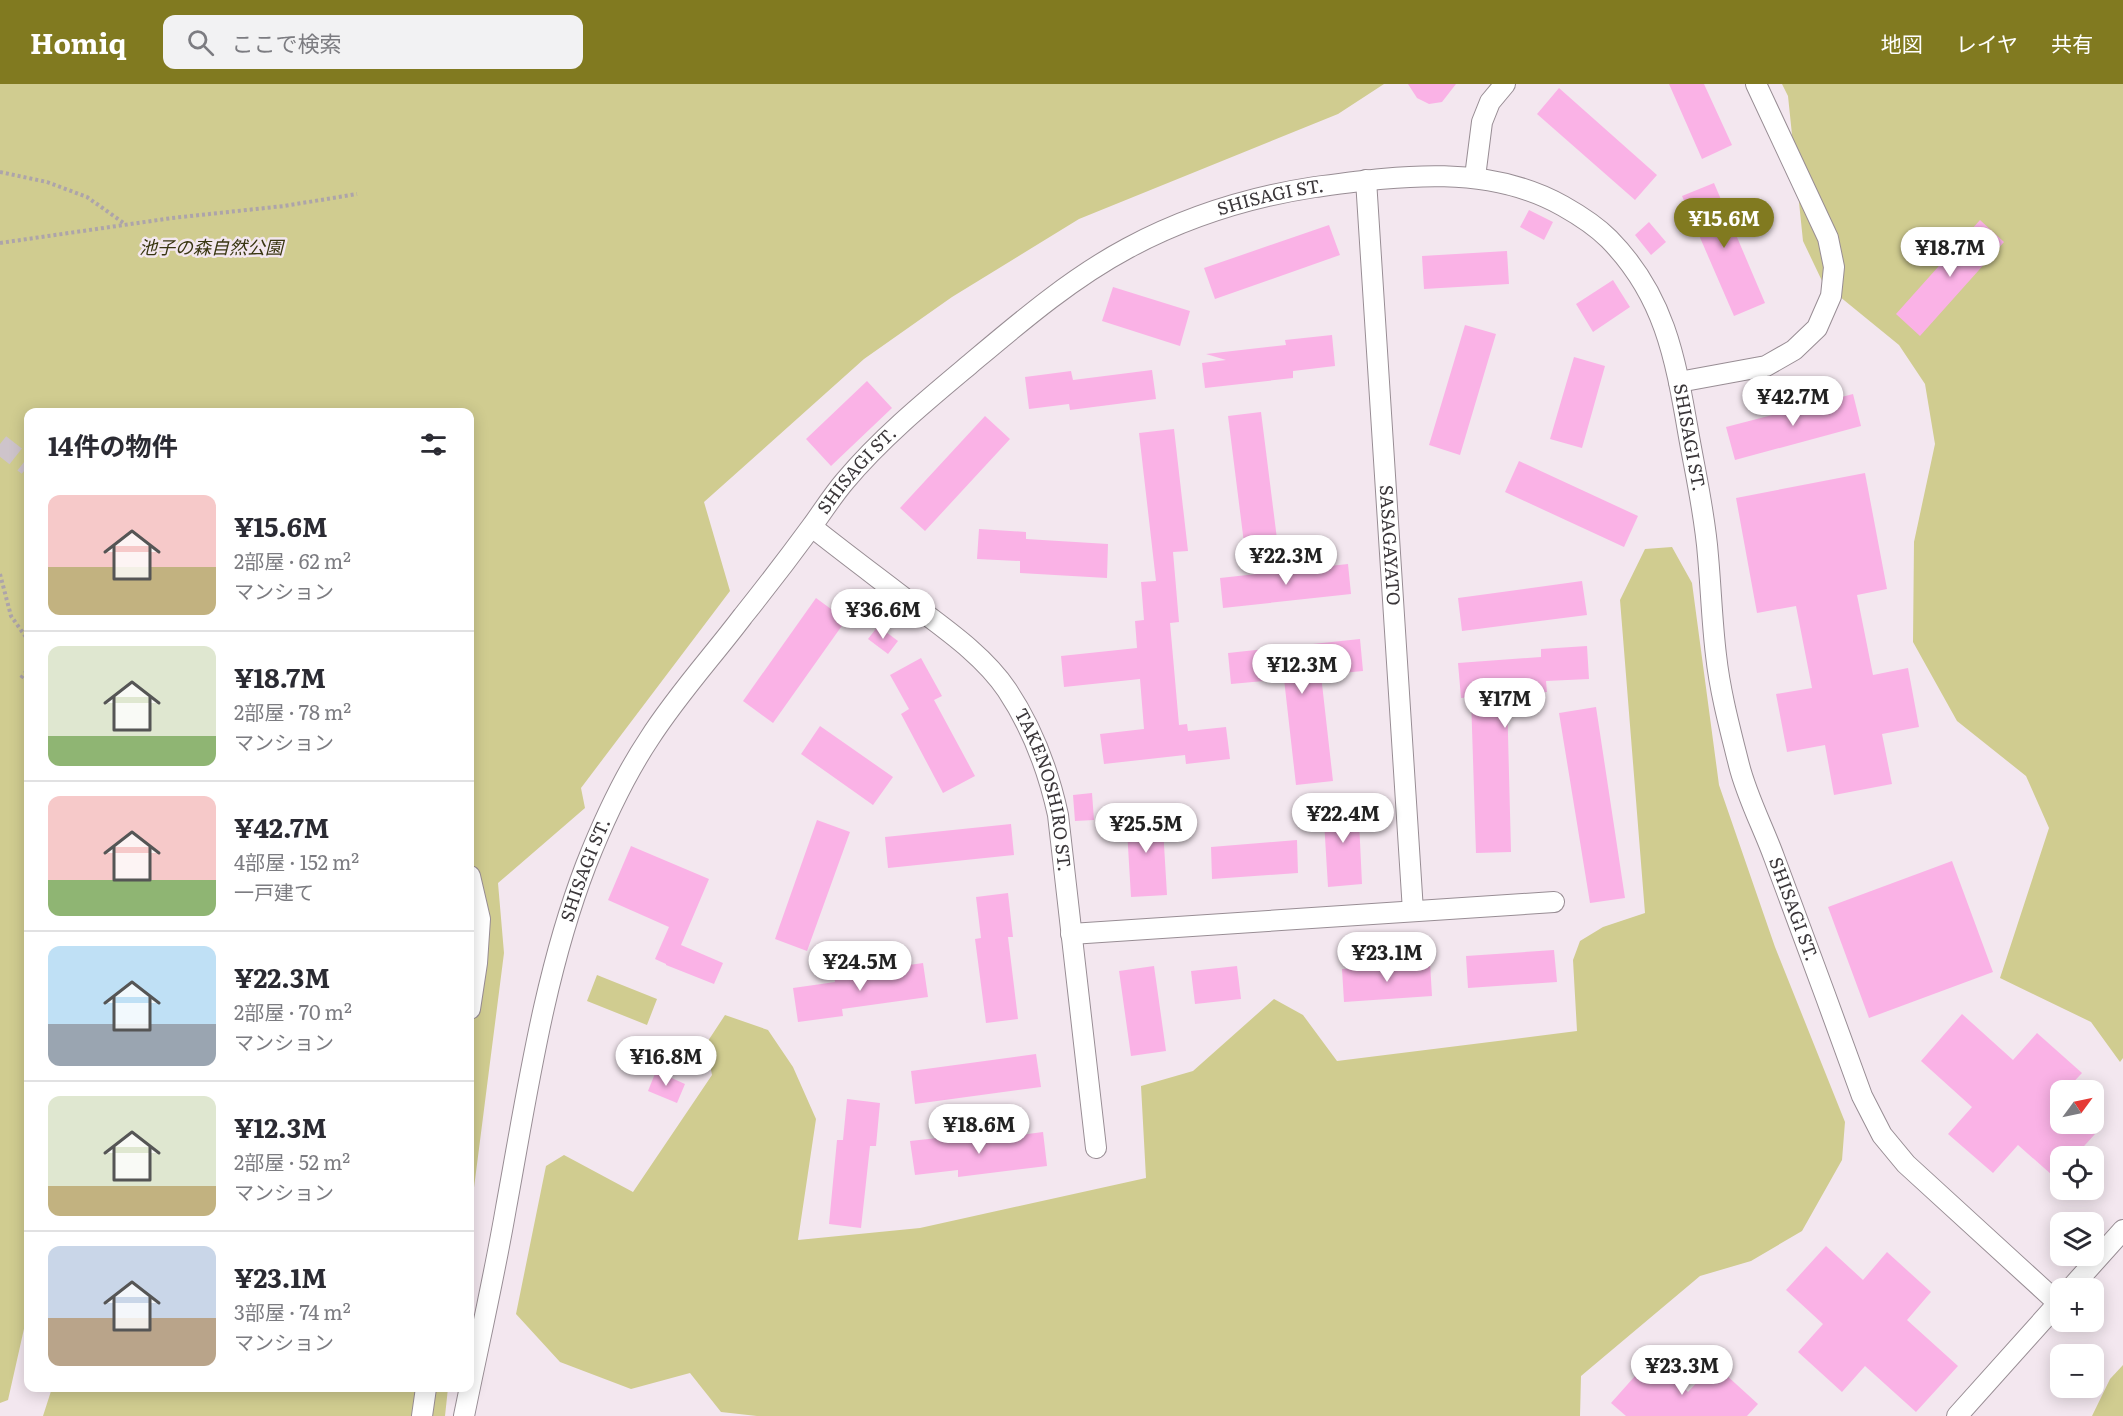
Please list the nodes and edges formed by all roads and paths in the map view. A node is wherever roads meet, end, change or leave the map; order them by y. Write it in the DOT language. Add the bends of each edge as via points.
graph roads {
  1 [pos="1505,84"];
  2 [pos="1756,84"];
  3 [pos="0,172"];
  4 [pos="1475,177"];
  5 [pos="1366,180"];
  6 [pos="357,194"];
  7 [pos="125,225"];
  8 [pos="0,243"];
  9 [pos="1679,382"];
  10 [pos="812,527"];
  11 [pos="0,574"];
  12 [pos="24,634"];
  13 [pos="24,674"];
  14 [pos="21,678"];
  15 [pos="474,893"];
  16 [pos="1554,902"];
  17 [pos="1413,910"];
  18 [pos="1071,934"];
  19 [pos="474,983"];
  20 [pos="1096,1148"];
  21 [pos="2123,1230"];
  22 [pos="2080,1278"];
  23 [pos="2050,1286"];
  24 [pos="2050,1312"];
  25 [pos="474,1367"];
  26 [pos="425,1392"];
  27 [pos="469,1392"];
  28 [pos="422,1416"];
  29 [pos="464,1416"];
  30 [pos="1957,1416"];
  1 -- 4 [label="lane" via="1490,102 1482,122"];
  2 -- 9 [label="lane" via="1828,238 1834,267 1832,296 1817,328 1794,350 1766,366"];
  3 -- 7 [label="path" via="47,182 87,197"];
  4 -- 5 [label="lane, SHISAGI ST."];
  4 -- 9 [label="lane, SHISAGI ST." via="1543,195 1605,234 1641,277 1661,316"];
  5 -- 10 [label="lane, SHISAGI ST." via="1293,190 1239,203 1183,222 1125,249 1021,322 893,431 846,480"];
  5 -- 17 [label="lane, SASAGAYATO"];
  6 -- 7 [label="path"];
  7 -- 8 [label="path"];
  9 -- 23 [label="lane, SHISAGI ST." via="1708,550 1722,698 1742,778 1862,1096 1882,1135 1914,1172"];
  10 -- 18 [label="lane, TAKENOSHIRO ST." via="946,630 1005,688 1029,728 1049,776 1058,815"];
  10 -- 25 [label="lane, SHISAGI ST." via="645,743 613,802 585,867 568,915 523,1105"];
  11 -- 12 [label="path" via="11,616"];
  13 -- 14 [label="path"];
  15 -- 19 [label="lane" via="480,919"];
  16 -- 17 [label="lane"];
  17 -- 18 [label="lane"];
  18 -- 20 [label="lane, TAKENOSHIRO ST."];
  21 -- 22 [label="lane"];
  24 -- 30 [label="lane"];
  26 -- 28 [label="lane"];
  27 -- 29 [label="lane, SHISAGI ST."];
}
